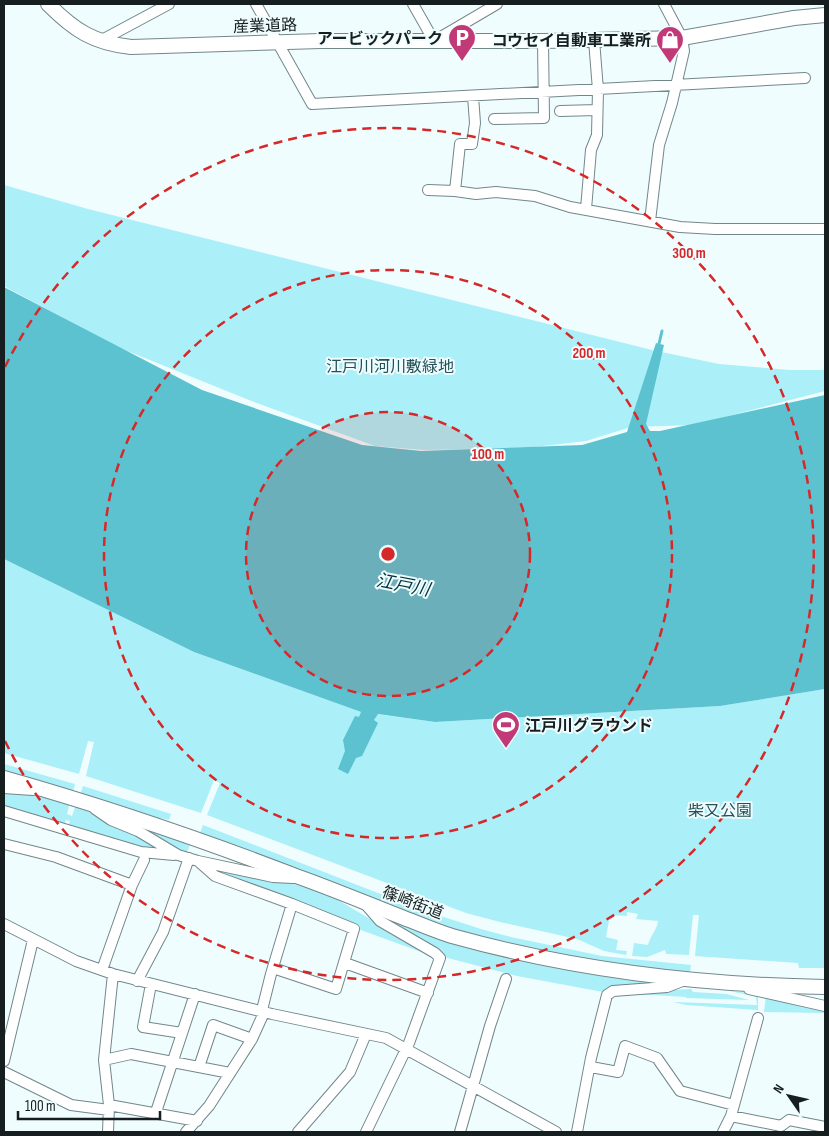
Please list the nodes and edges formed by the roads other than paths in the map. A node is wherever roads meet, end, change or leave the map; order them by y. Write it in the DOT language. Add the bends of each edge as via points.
graph roads {
  1 [pos="48,4"];
  2 [pos="169,4"];
  3 [pos="256,4"];
  4 [pos="413,4"];
  5 [pos="497,4"];
  6 [pos="664,4"];
  7 [pos="825,15"];
  8 [pos="682,38"];
  9 [pos="594,40"];
  10 [pos="100,41"];
  11 [pos="434,41"];
  12 [pos="276,42"];
  13 [pos="543,42"];
  14 [pos="805,78"];
  15 [pos="675,85"];
  16 [pos="598,90"];
  17 [pos="543,93"];
  18 [pos="473,96"];
  19 [pos="597,110"];
  20 [pos="560,111"];
  21 [pos="494,119"];
  22 [pos="428,190"];
  23 [pos="455,191"];
  24 [pos="586,209"];
  25 [pos="650,221"];
  26 [pos="825,229"];
  27 [pos="4,778"];
  28 [pos="4,788"];
  29 [pos="45,790"];
  30 [pos="89,803"];
  31 [pos="4,811"];
  32 [pos="4,844"];
  33 [pos="178,855"];
  34 [pos="144,860"];
  35 [pos="193,860"];
  36 [pos="301,877"];
  37 [pos="132,885"];
  38 [pos="363,902"];
  39 [pos="292,904"];
  40 [pos="4,924"];
  41 [pos="33,940"];
  42 [pos="345,963"];
  43 [pos="273,968"];
  44 [pos="102,970"];
  45 [pos="113,974"];
  46 [pos="506,979"];
  47 [pos="686,980"];
  48 [pos="137,981"];
  49 [pos="151,984"];
  50 [pos="742,984"];
  51 [pos="825,987"];
  52 [pos="428,993"];
  53 [pos="195,994"];
  54 [pos="825,1006"];
  55 [pos="262,1011"];
  56 [pos="758,1018"];
  57 [pos="182,1033"];
  58 [pos="366,1034"];
  59 [pos="252,1039"];
  60 [pos="406,1049"];
  61 [pos="104,1060"];
  62 [pos="4,1061"];
  63 [pos="172,1062"];
  64 [pos="199,1067"];
  65 [pos="591,1067"];
  66 [pos="4,1072"];
  67 [pos="230,1073"];
  68 [pos="474,1086"];
  69 [pos="734,1105"];
  70 [pos="109,1107"];
  71 [pos="156,1112"];
  72 [pos="731,1116"];
  73 [pos="197,1120"];
  74 [pos="825,1127"];
  75 [pos="108,1132"];
  76 [pos="186,1132"];
  77 [pos="298,1132"];
  78 [pos="366,1132"];
  79 [pos="460,1132"];
  80 [pos="556,1132"];
  81 [pos="577,1132"];
  82 [pos="723,1132"];
  1 -- 10 [label="main road, 産業道路" via="80,32"];
  2 -- 10 [label="street"];
  3 -- 12 [label="street"];
  4 -- 11 [label="street"];
  5 -- 11 [label="street"];
  6 -- 8 [label="street"];
  7 -- 8 [label="main road, 産業道路"];
  8 -- 9 [label="main road, 産業道路"];
  8 -- 15 [label="street" via="684,51"];
  9 -- 13 [label="main road, 産業道路"];
  9 -- 16 [label="street"];
  10 -- 12 [label="main road, 産業道路" via="131,46"];
  11 -- 12 [label="main road, 産業道路"];
  11 -- 13 [label="main road, 産業道路"];
  12 -- 18 [label="street" via="312,104"];
  13 -- 17 [label="street"];
  14 -- 15 [label="street"];
  15 -- 16 [label="street"];
  15 -- 25 [label="street" via="659,145"];
  16 -- 17 [label="street"];
  16 -- 19 [label="street"];
  17 -- 18 [label="street"];
  17 -- 21 [label="street" via="544,118"];
  18 -- 23 [label="street" via="475,124 472,144 460,144"];
  19 -- 20 [label="street"];
  19 -- 24 [label="street" via="597,136 592,150"];
  22 -- 23 [label="street"];
  23 -- 24 [label="street" via="535,196"];
  24 -- 25 [label="street"];
  25 -- 26 [label="street" via="715,229"];
  27 -- 29 [label="main road, 篠崎街道"];
  28 -- 29 [label="street"];
  29 -- 30 [label="main road, 篠崎街道"];
  30 -- 33 [label="street" via="111,820 138,831"];
  30 -- 36 [label="main road, 篠崎街道"];
  31 -- 33 [label="street" via="141,852"];
  32 -- 37 [label="street" via="56,857"];
  33 -- 35 [label="street"];
  34 -- 37 [label="street"];
  35 -- 36 [label="street" via="273,877"];
  35 -- 39 [label="street" via="215,876"];
  35 -- 48 [label="street" via="163,932"];
  36 -- 38 [label="main road, 篠崎街道"];
  37 -- 44 [label="street"];
  38 -- 47 [label="main road, 篠崎街道" via="450,935 508,951"];
  38 -- 52 [label="street" via="380,921 440,958"];
  39 -- 42 [label="street" via="354,929"];
  39 -- 43 [label="street"];
  40 -- 41 [label="street"];
  41 -- 44 [label="street"];
  41 -- 62 [label="street"];
  42 -- 43 [label="street" via="336,989"];
  42 -- 52 [label="street"];
  43 -- 55 [label="street"];
  44 -- 45 [label="street"];
  45 -- 48 [label="street"];
  45 -- 61 [label="street"];
  46 -- 68 [label="street"];
  47 -- 50 [label="main road, 篠崎街道"];
  47 -- 65 [label="street" via="667,987 613,991 607,995"];
  48 -- 49 [label="street"];
  49 -- 53 [label="street"];
  49 -- 57 [label="street" via="143,1027"];
  50 -- 51 [label="main road, 篠崎街道"];
  50 -- 54 [label="street" via="746,988"];
  52 -- 60 [label="street"];
  53 -- 55 [label="street"];
  53 -- 57 [label="street"];
  55 -- 58 [label="street"];
  55 -- 59 [label="street"];
  56 -- 69 [label="street"];
  57 -- 63 [label="street"];
  58 -- 60 [label="street" via="386,1038"];
  58 -- 77 [label="street" via="350,1072"];
  59 -- 64 [label="street" via="213,1025"];
  59 -- 67 [label="street"];
  60 -- 68 [label="street"];
  60 -- 78 [label="street"];
  61 -- 63 [label="street" via="131,1054"];
  61 -- 70 [label="street"];
  63 -- 64 [label="street"];
  63 -- 71 [label="street"];
  64 -- 67 [label="street"];
  65 -- 69 [label="street" via="618,1072 625,1046 657,1058 680,1091"];
  65 -- 81 [label="street"];
  66 -- 70 [label="street" via="70,1105"];
  67 -- 73 [label="street"];
  68 -- 79 [label="street"];
  68 -- 80 [label="street"];
  69 -- 72 [label="street"];
  70 -- 71 [label="street"];
  70 -- 75 [label="street"];
  71 -- 73 [label="street"];
  72 -- 74 [label="street" via="781,1126 788,1120"];
  72 -- 82 [label="street"];
  73 -- 76 [label="street"];
}
